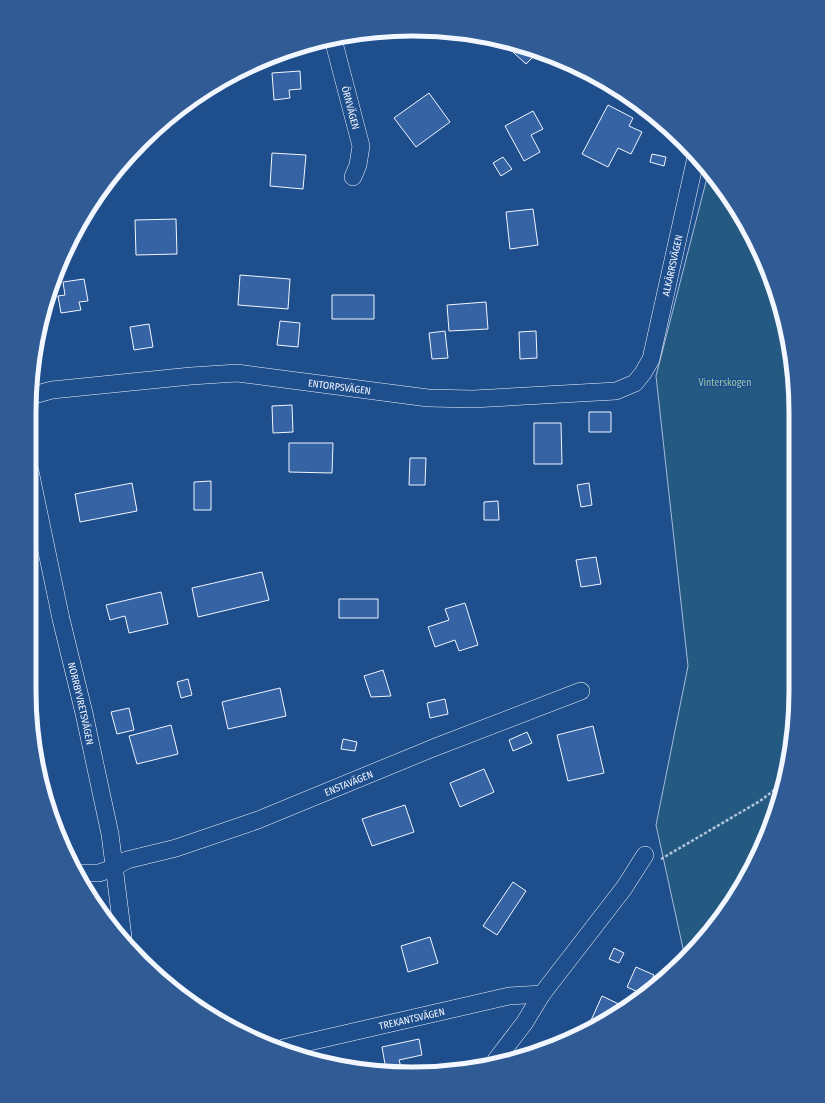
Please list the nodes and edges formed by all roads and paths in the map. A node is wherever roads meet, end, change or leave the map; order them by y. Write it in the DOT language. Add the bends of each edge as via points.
graph roads {
  1 [pos="334,44"];
  2 [pos="695,163"];
  3 [pos="353,177"];
  4 [pos="644,373"];
  5 [pos="37,394"];
  6 [pos="36,500"];
  7 [pos="581,691"];
  8 [pos="776,789"];
  9 [pos="652,858"];
  10 [pos="114,868"];
  11 [pos="83,874"];
  12 [pos="122,930"];
  13 [pos="542,994"];
  14 [pos="290,1046"];
  15 [pos="498,1057"];
  1 -- 3 [label="street, ÖRNVÄGEN" via="361,146"];
  2 -- 4 [label="street, ALKÄRRSVÄGEN" via="651,359"];
  4 -- 5 [label="street, ENTORPSVÄGEN" via="634,383 616,391 473,399 428,398 238,373 52,390"];
  6 -- 10 [label="street, NORRBYVRETSVÄGEN" via="109,827"];
  7 -- 10 [label="street, ENSTAVÄGEN" via="258,820 176,848 127,860"];
  8 -- 9 [label="path" via="760,801"];
  9 -- 13 [label="street" via="624,888"];
  10 -- 11 [label="street, ENSTAVÄGEN" via="99,873"];
  10 -- 12 [label="street, NORRBYVRETSVÄGEN"];
  13 -- 14 [label="street, TREKANTSVÄGEN" via="509,996"];
  13 -- 15 [label="street"];
}
